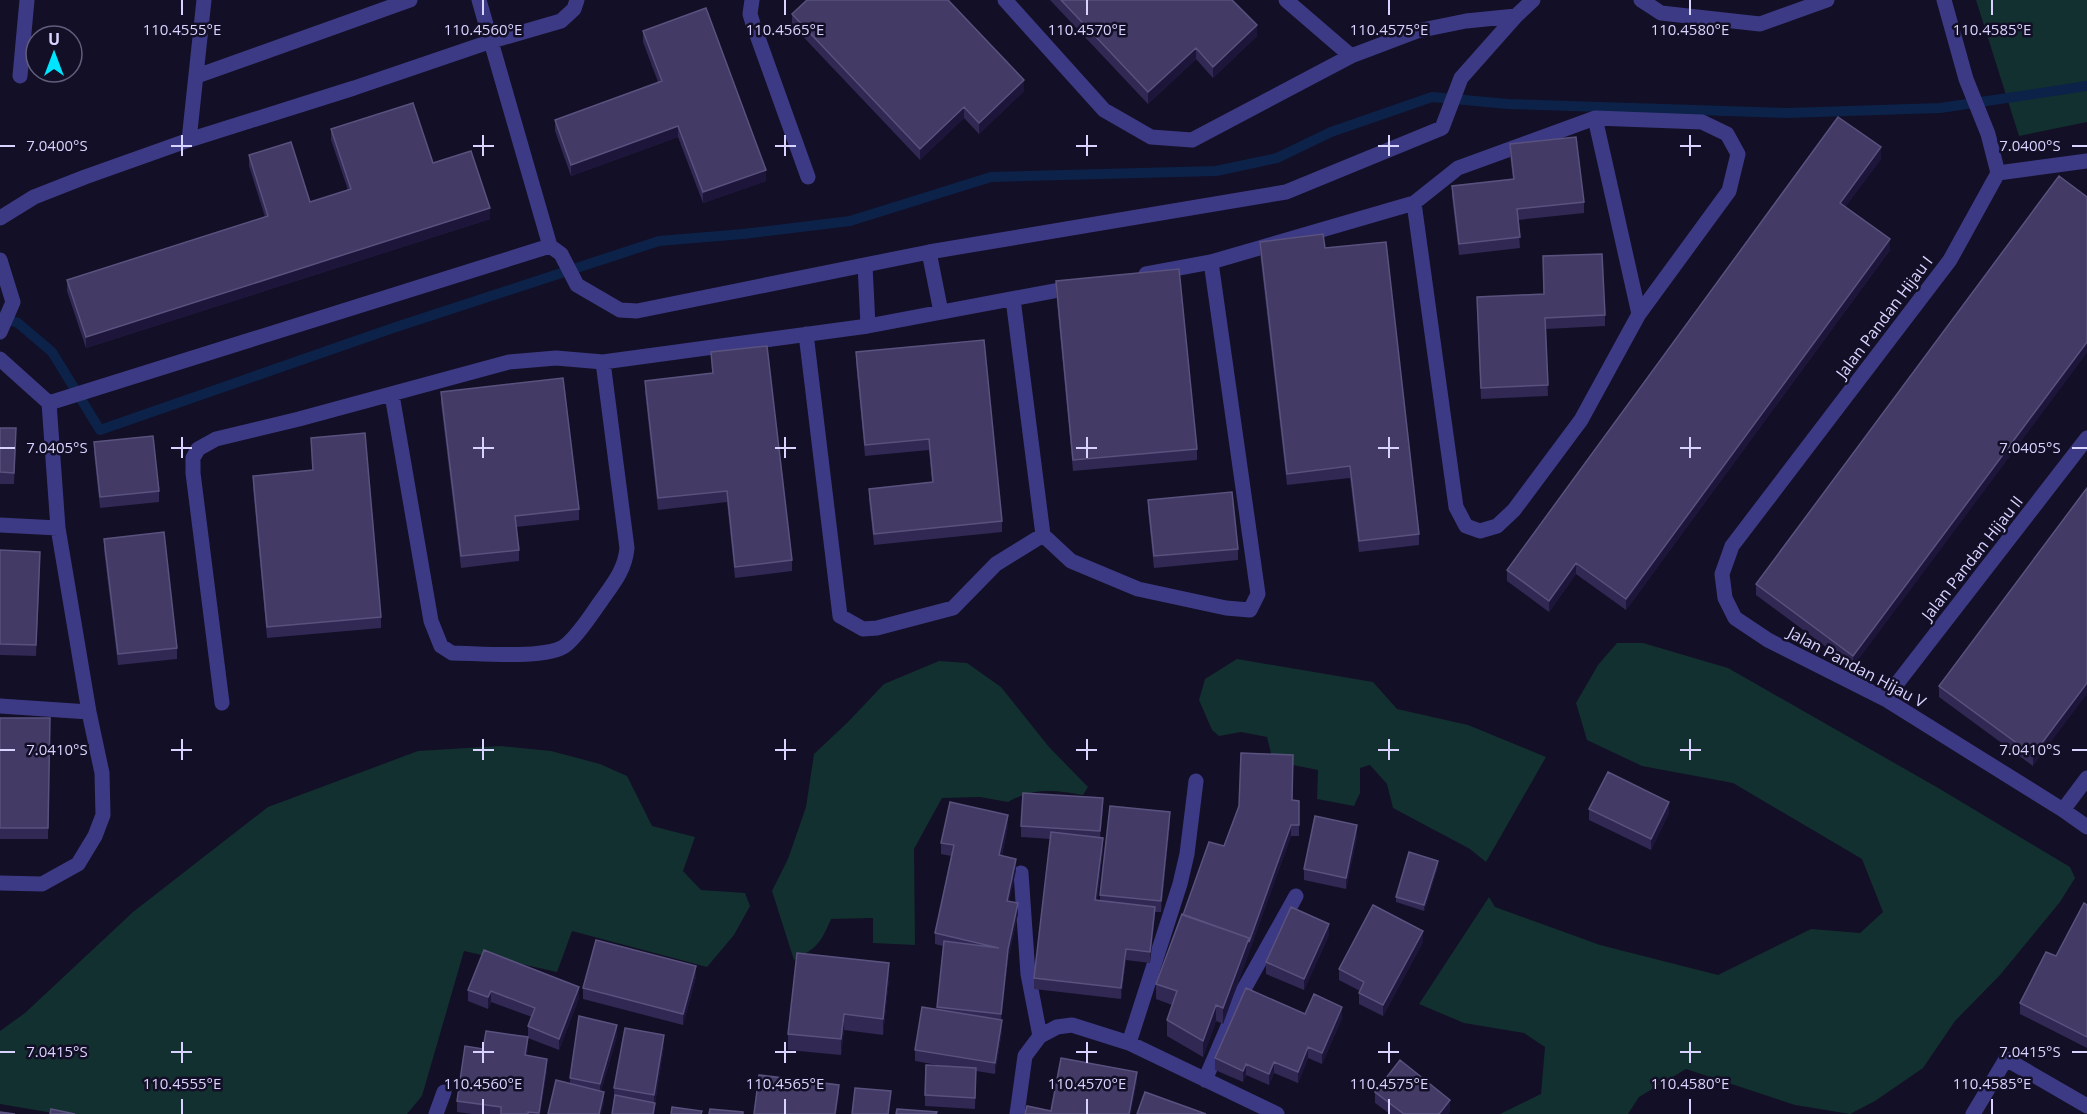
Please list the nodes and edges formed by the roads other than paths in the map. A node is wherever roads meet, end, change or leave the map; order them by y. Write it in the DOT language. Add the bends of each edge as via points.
graph roads {
  1 [pos="27,0"];
  2 [pos="204,0"];
  3 [pos="410,0"];
  4 [pos="479,0"];
  5 [pos="576,0"];
  6 [pos="752,0"];
  7 [pos="1005,0"];
  8 [pos="1286,0"];
  9 [pos="1533,0"];
  10 [pos="1641,0"];
  11 [pos="1827,0"];
  12 [pos="1944,0"];
  13 [pos="1516,16"];
  14 [pos="492,41"];
  15 [pos="1351,56"];
  16 [pos="20,76"];
  17 [pos="197,76"];
  18 [pos="1595,118"];
  19 [pos="189,140"];
  20 [pos="2087,161"];
  21 [pos="1998,173"];
  22 [pos="808,177"];
  23 [pos="1414,203"];
  24 [pos="0,218"];
  25 [pos="556,250"];
  26 [pos="929,252"];
  27 [pos="0,260"];
  28 [pos="1211,262"];
  29 [pos="865,266"];
  30 [pos="1130,277"];
  31 [pos="1095,284"];
  32 [pos="1013,299"];
  33 [pos="941,312"];
  34 [pos="1639,314"];
  35 [pos="868,326"];
  36 [pos="0,332"];
  37 [pos="806,334"];
  38 [pos="0,359"];
  39 [pos="603,362"];
  40 [pos="392,395"];
  41 [pos="49,403"];
  42 [pos="2087,438"];
  43 [pos="0,525"];
  44 [pos="58,528"];
  45 [pos="1043,536"];
  46 [pos="1731,546"];
  47 [pos="1886,699"];
  48 [pos="222,704"];
  49 [pos="0,706"];
  50 [pos="89,712"];
  51 [pos="2087,778"];
  52 [pos="1196,781"];
  53 [pos="2064,810"];
  54 [pos="2087,827"];
  55 [pos="1020,873"];
  56 [pos="0,883"];
  57 [pos="1296,896"];
  58 [pos="1040,1036"];
  59 [pos="1129,1043"];
  60 [pos="1205,1080"];
  61 [pos="444,1092"];
  62 [pos="2087,1106"];
  63 [pos="436,1114"];
  64 [pos="1017,1114"];
  65 [pos="1277,1114"];
  66 [pos="1973,1114"];
  1 -- 16 [label="street"];
  2 -- 17 [label="street"];
  3 -- 17 [label="street"];
  4 -- 14 [label="street"];
  5 -- 14 [label="street" via="574,9 561,21"];
  6 -- 22 [label="street" via="753,24"];
  7 -- 15 [label="street" via="1104,110 1151,137 1192,140"];
  8 -- 15 [label="street"];
  9 -- 13 [label="street"];
  10 -- 11 [label="street" via="1661,13 1760,24"];
  12 -- 21 [label="street"];
  13 -- 15 [label="street" via="1417,31"];
  13 -- 26 [label="street" via="1461,78 1442,128 1286,192"];
  14 -- 19 [label="street"];
  14 -- 25 [label="street"];
  17 -- 19 [label="street"];
  18 -- 23 [label="street" via="1458,168"];
  18 -- 34 [label="street"];
  18 -- 34 [label="street" via="1702,122 1727,134 1738,154 1728,190"];
  19 -- 24 [label="street" via="34,197"];
  20 -- 21 [label="street"];
  21 -- 46 [label="street, Jalan Pandan Hijau I" via="1950,260"];
  23 -- 28 [label="street"];
  23 -- 34 [label="street" via="1456,507 1466,526 1480,531 1497,526 1514,510 1581,420"];
  25 -- 29 [label="street" via="577,285 620,310 637,311"];
  25 -- 41 [label="street"];
  26 -- 29 [label="street"];
  26 -- 33 [label="street"];
  27 -- 36 [label="street" via="13,302"];
  28 -- 30 [label="street"];
  28 -- 45 [label="street" via="1258,594 1250,610 1138,589 1071,561"];
  29 -- 35 [label="street"];
  31 -- 32 [label="street"];
  32 -- 33 [label="street"];
  32 -- 45 [label="street"];
  33 -- 35 [label="street"];
  35 -- 37 [label="street"];
  37 -- 39 [label="street"];
  37 -- 45 [label="street" via="840,616 863,628 878,628 953,608 996,564"];
  38 -- 41 [label="street"];
  39 -- 40 [label="street" via="556,358 509,362"];
  39 -- 40 [label="street" via="626,561 579,632 565,647 548,653 452,653 441,646 431,621"];
  40 -- 48 [label="street" via="216,439 198,448 193,473"];
  41 -- 44 [label="street"];
  42 -- 47 [label="street, Jalan Pandan Hijau II"];
  43 -- 44 [label="street"];
  44 -- 50 [label="street"];
  46 -- 47 [label="street, Jalan Pandan Hijau V" via="1722,574 1725,598 1735,618 1768,640"];
  47 -- 53 [label="street, Jalan Pandan Hijau V"];
  49 -- 50 [label="street"];
  50 -- 56 [label="street" via="102,773 103,815 95,836 78,864 42,884"];
  51 -- 53 [label="street"];
  52 -- 59 [label="street" via="1180,884"];
  53 -- 54 [label="street, Jalan Pandan Hijau V"];
  55 -- 58 [label="street" via="1028,974"];
  57 -- 60 [label="street" via="1244,989"];
  58 -- 59 [label="street" via="1072,1025"];
  58 -- 64 [label="street" via="1025,1056"];
  59 -- 60 [label="street"];
  60 -- 65 [label="street"];
  61 -- 63 [label="street"];
  62 -- 66 [label="street" via="2006,1059"];
}
